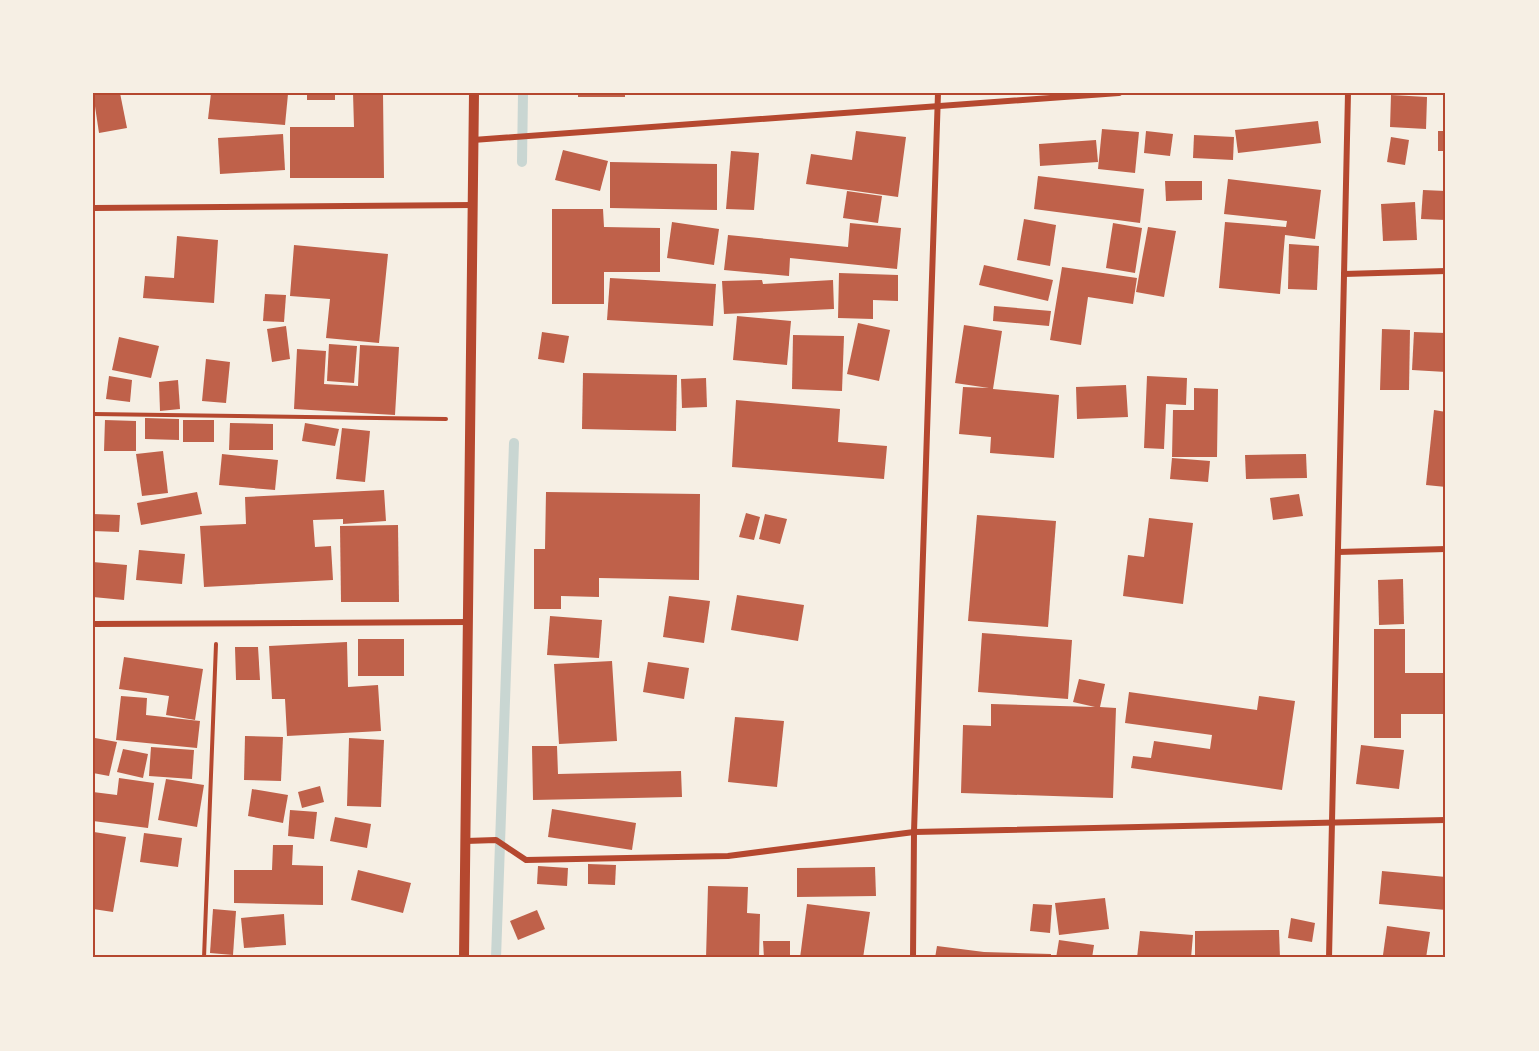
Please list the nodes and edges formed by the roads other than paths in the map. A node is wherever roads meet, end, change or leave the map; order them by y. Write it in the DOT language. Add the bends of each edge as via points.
graph roads {
  1 [pos="474,93"];
  2 [pos="938,93"];
  3 [pos="1119,93"];
  4 [pos="1348,93"];
  5 [pos="938,106"];
  6 [pos="473,140"];
  7 [pos="473,205"];
  8 [pos="93,208"];
  9 [pos="1446,271"];
  10 [pos="1344,274"];
  11 [pos="1446,549"];
  12 [pos="1338,552"];
  13 [pos="468,622"];
  14 [pos="93,624"];
  15 [pos="1446,820"];
  16 [pos="1332,823"];
  17 [pos="914,832"];
  18 [pos="466,841"];
  19 [pos="464,958"];
  20 [pos="913,958"];
  21 [pos="1329,958"];
  1 -- 6 [label="street"];
  2 -- 5 [label="street"];
  3 -- 5 [label="street"];
  4 -- 10 [label="street"];
  5 -- 6 [label="street"];
  5 -- 17 [label="street"];
  6 -- 7 [label="street"];
  7 -- 8 [label="street"];
  7 -- 13 [label="street"];
  9 -- 10 [label="street"];
  10 -- 12 [label="street"];
  11 -- 12 [label="street"];
  12 -- 16 [label="street"];
  13 -- 14 [label="street"];
  13 -- 18 [label="street"];
  15 -- 16 [label="street"];
  16 -- 17 [label="street"];
  16 -- 21 [label="street"];
  17 -- 18 [label="street" via="728,856 526,860 496,840"];
  17 -- 20 [label="street"];
  18 -- 19 [label="street"];
}
